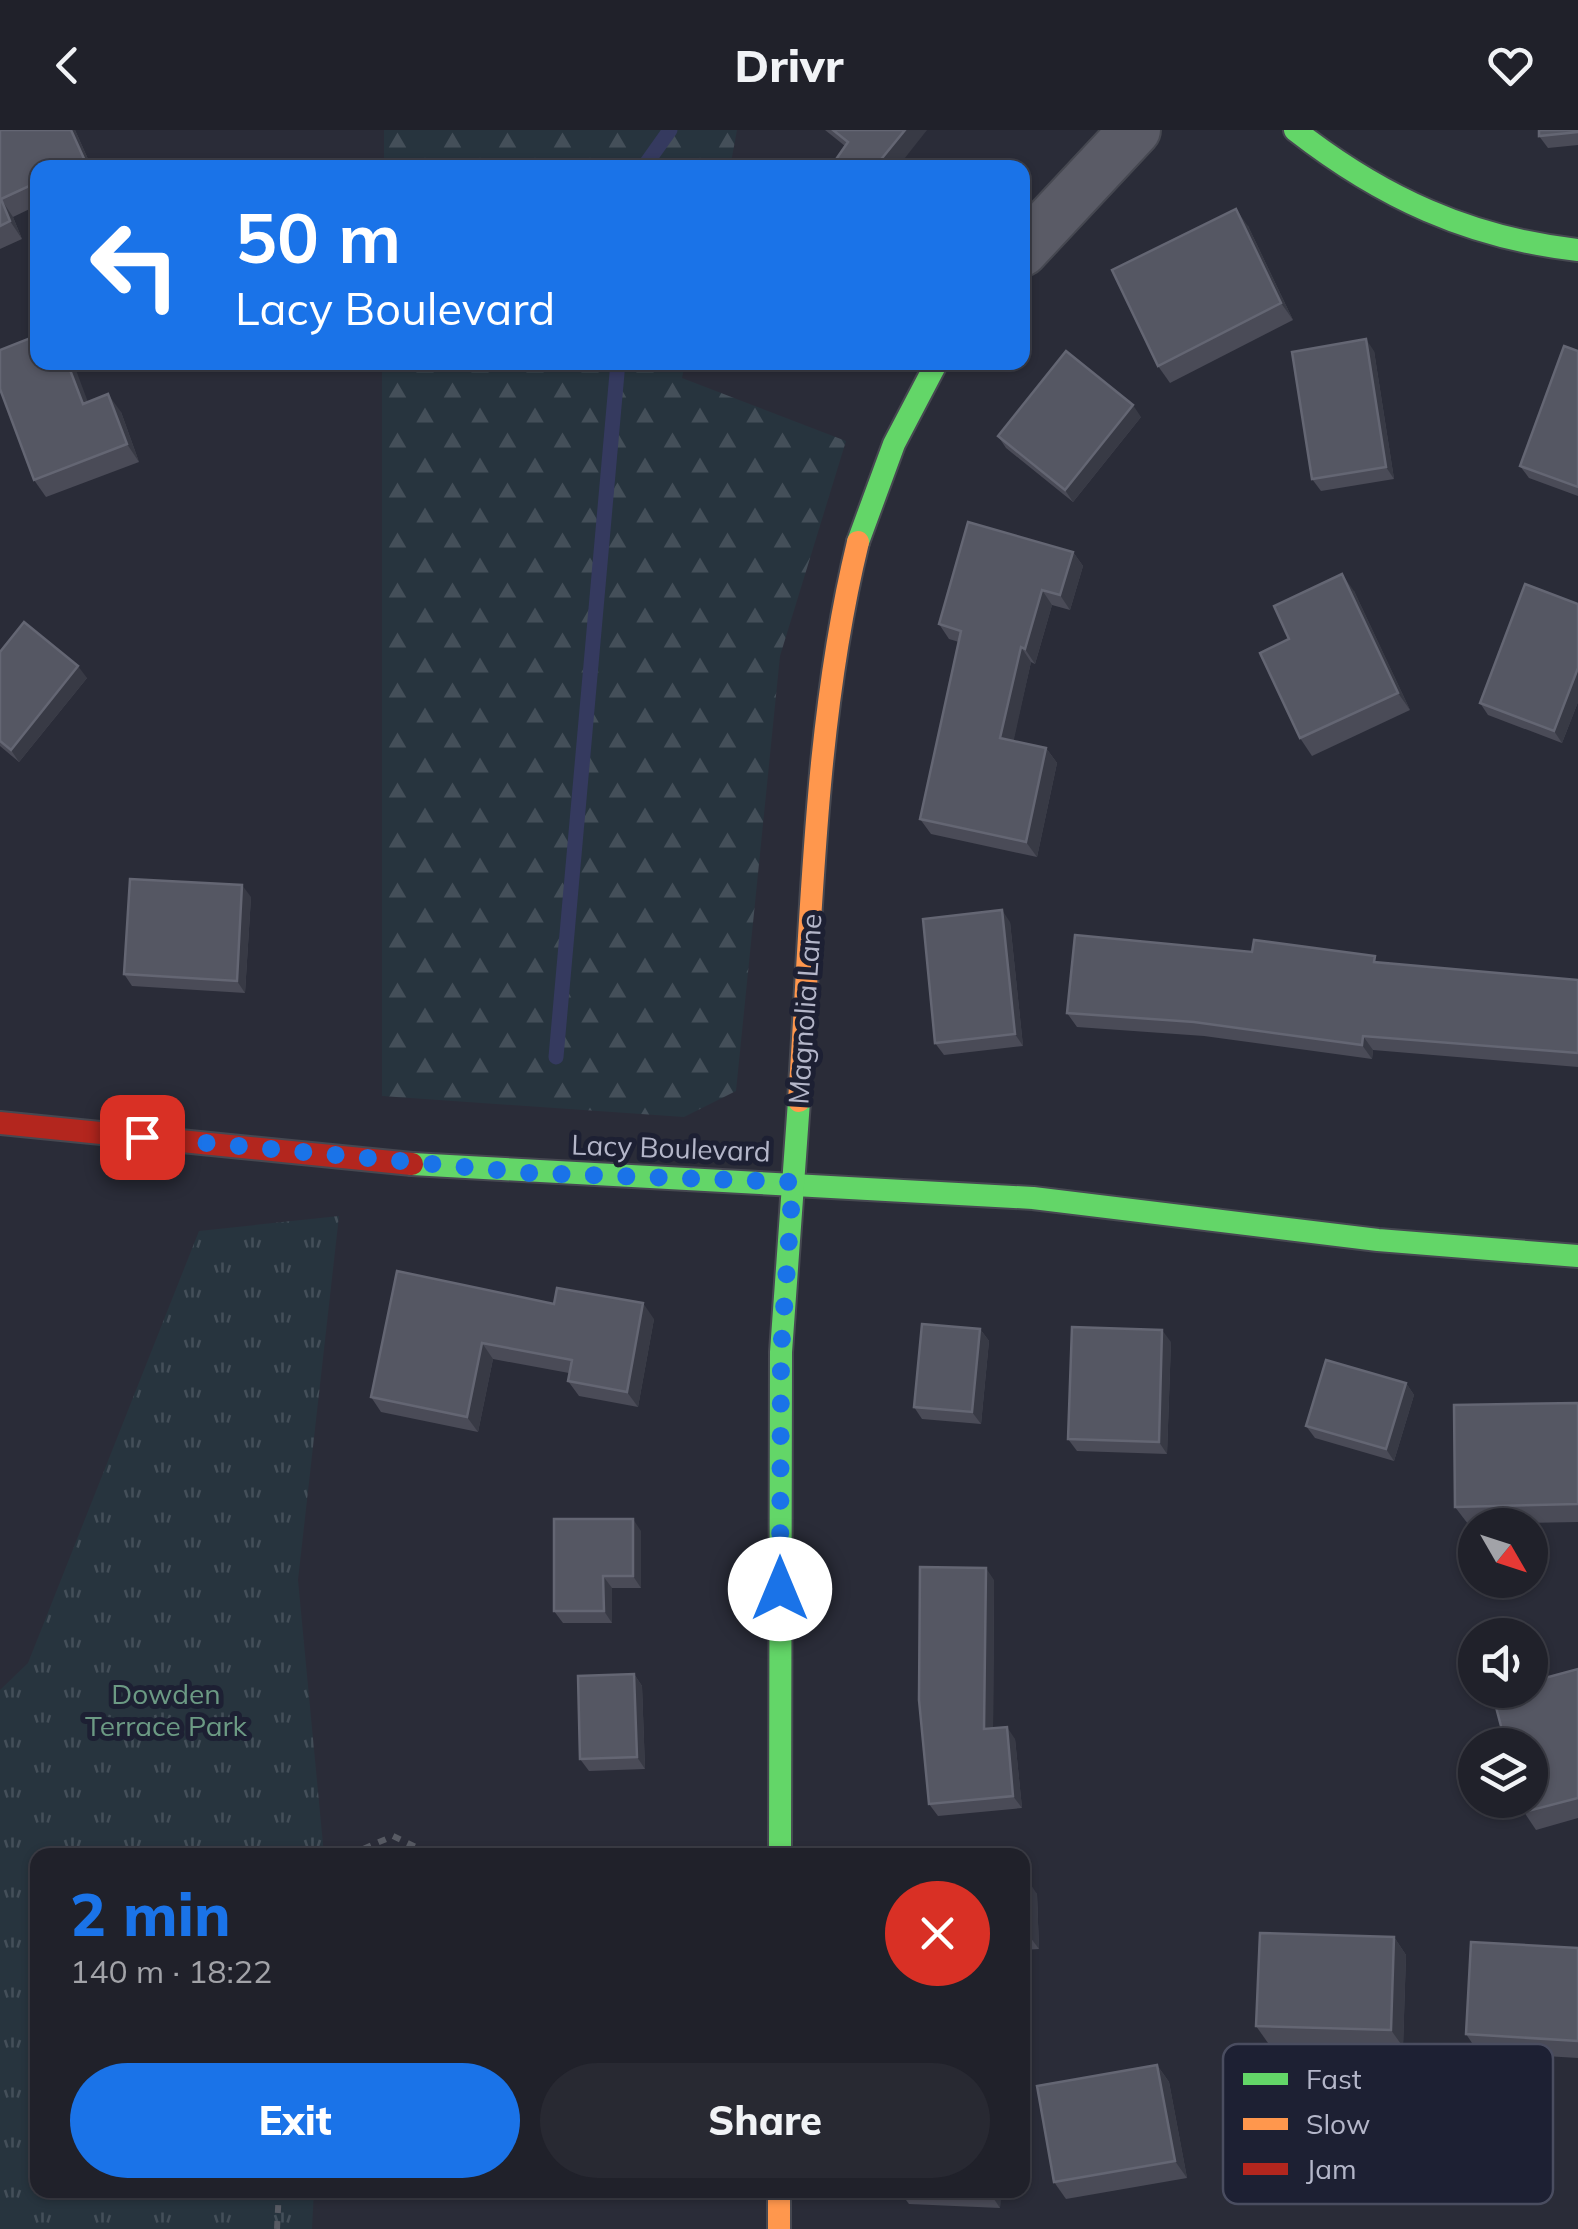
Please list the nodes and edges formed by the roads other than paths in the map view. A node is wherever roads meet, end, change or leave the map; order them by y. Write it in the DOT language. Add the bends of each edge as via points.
graph roads {
  1 [pos="1135,130"];
  2 [pos="1296,130"];
  3 [pos="1030,242"];
  4 [pos="1578,250"];
  5 [pos="933,370"];
  6 [pos="0,1123"];
  7 [pos="793,1182"];
  8 [pos="1578,1256"];
  9 [pos="780,1848"];
  10 [pos="779,2198"];
  11 [pos="779,2229"];
  1 -- 3 [label="street"];
  2 -- 4 [label="street" via="1348,173 1410,210 1476,234"];
  5 -- 7 [label="street, Magnolia Lane" via="862,525 840,611"];
  6 -- 7 [label="street, Lacy Boulevard" via="377,1162"];
  7 -- 8 [label="street, Lacy Boulevard" via="1033,1198 1378,1240"];
  7 -- 9 [label="street, Magnolia Lane" via="781,1352"];
  10 -- 11 [label="street"];
}
